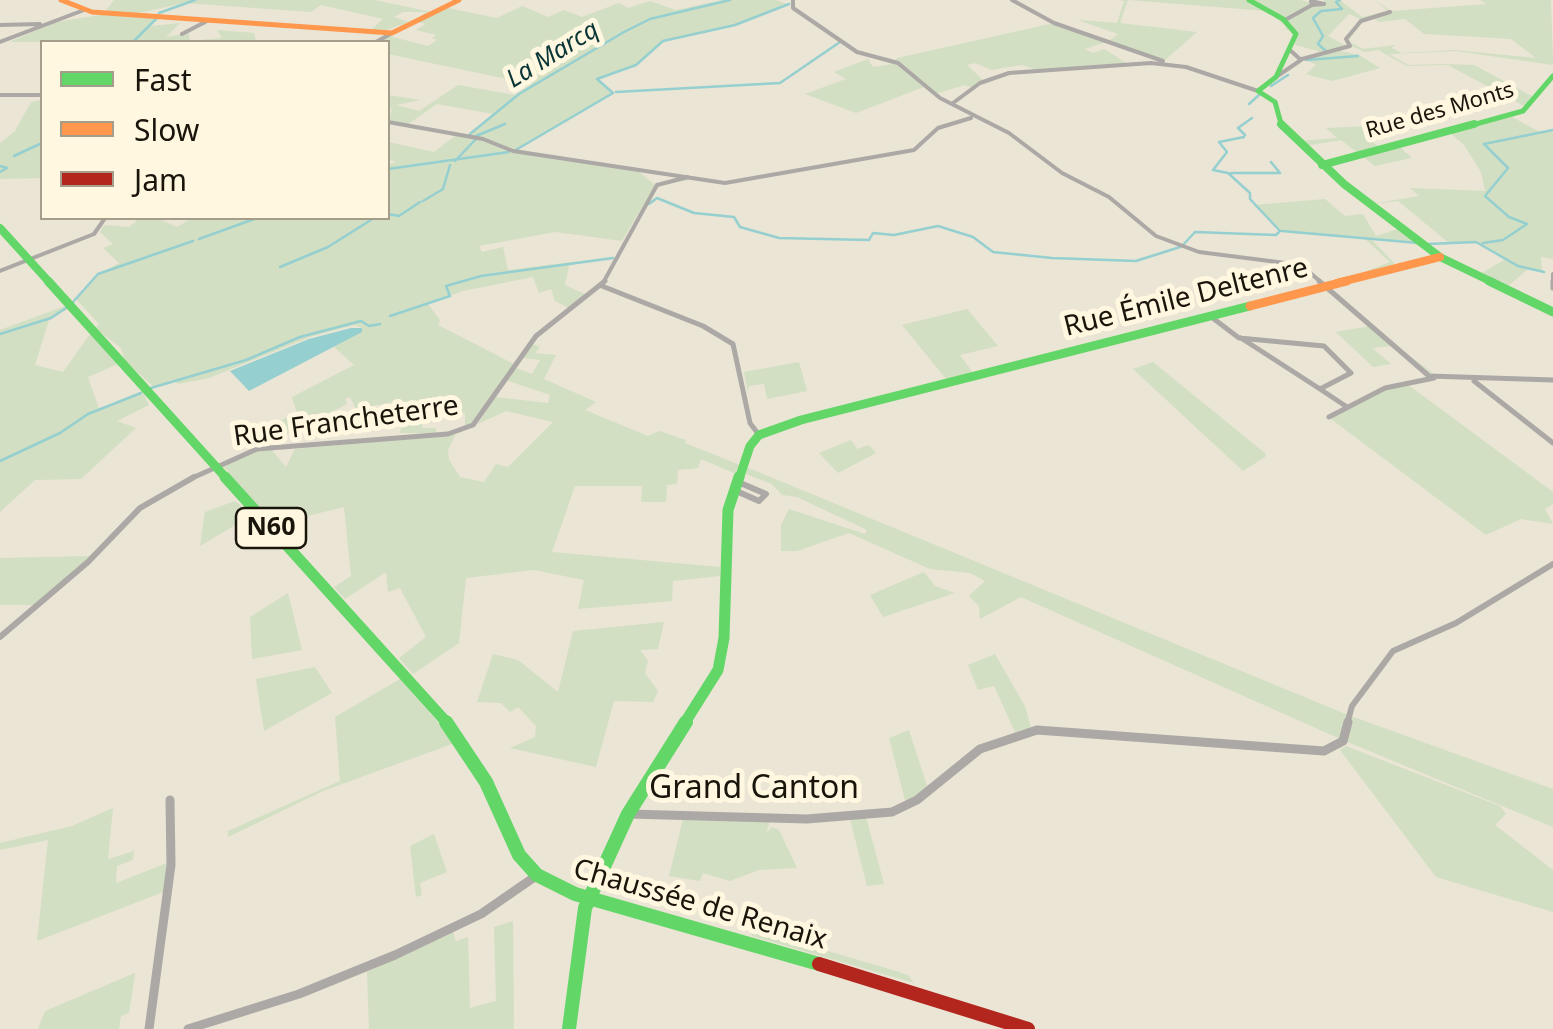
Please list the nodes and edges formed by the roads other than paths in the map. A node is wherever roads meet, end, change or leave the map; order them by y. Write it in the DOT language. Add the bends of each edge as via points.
graph roads {
  1 [pos="61,0"];
  2 [pos="459,0"];
  3 [pos="793,0"];
  4 [pos="1012,0"];
  5 [pos="1248,0"];
  6 [pos="1312,6"];
  7 [pos="84,10"];
  8 [pos="1390,12"];
  9 [pos="1285,20"];
  10 [pos="210,22"];
  11 [pos="0,24"];
  12 [pos="46,24"];
  13 [pos="392,32"];
  14 [pos="182,34"];
  15 [pos="379,40"];
  16 [pos="0,42"];
  17 [pos="1291,51"];
  18 [pos="1302,59"];
  19 [pos="1168,64"];
  20 [pos="1553,76"];
  21 [pos="1276,77"];
  22 [pos="1258,91"];
  23 [pos="0,95"];
  24 [pos="40,95"];
  25 [pos="952,103"];
  26 [pos="972,118"];
  27 [pos="390,122"];
  28 [pos="1322,165"];
  29 [pos="688,178"];
  30 [pos="104,220"];
  31 [pos="0,228"];
  32 [pos="1440,256"];
  33 [pos="29,260"];
  34 [pos="0,271"];
  35 [pos="1553,274"];
  36 [pos="602,286"];
  37 [pos="1325,286"];
  38 [pos="1553,288"];
  39 [pos="1553,312"];
  40 [pos="1210,316"];
  41 [pos="1239,338"];
  42 [pos="1435,378"];
  43 [pos="1553,380"];
  44 [pos="1474,381"];
  45 [pos="1320,389"];
  46 [pos="1347,407"];
  47 [pos="1328,417"];
  48 [pos="759,436"];
  49 [pos="1553,442"];
  50 [pos="214,465"];
  51 [pos="1553,564"];
  52 [pos="0,637"];
  53 [pos="170,800"];
  54 [pos="628,814"];
  55 [pos="537,875"];
  56 [pos="589,898"];
  57 [pos="149,1029"];
  58 [pos="188,1029"];
  59 [pos="568,1029"];
  60 [pos="1028,1029"];
  1 -- 7 [label="street"];
  2 -- 13 [label="street"];
  3 -- 25 [label="street" via="793,8 857,52 898,63"];
  4 -- 19 [label="street" via="1054,23"];
  5 -- 9 [label="street"];
  6 -- 9 [label="street"];
  7 -- 10 [label="street"];
  7 -- 12 [label="street"];
  8 -- 18 [label="street" via="1361,21 1346,38 1350,46"];
  9 -- 17 [label="street" via="1296,36"];
  10 -- 13 [label="street"];
  10 -- 14 [label="street"];
  11 -- 12 [label="street"];
  12 -- 16 [label="street"];
  13 -- 15 [label="street"];
  17 -- 18 [label="street"];
  17 -- 21 [label="street"];
  18 -- 21 [label="street"];
  19 -- 22 [label="street"];
  19 -- 25 [label="street" via="1017,72 980,83"];
  20 -- 28 [label="street, Rue des Monts" via="1522,111"];
  21 -- 22 [label="street"];
  22 -- 28 [label="street" via="1273,100 1278,121"];
  23 -- 24 [label="street"];
  25 -- 26 [label="street"];
  26 -- 29 [label="street" via="938,128 918,149 878,158 725,184"];
  26 -- 37 [label="street" via="1009,132 1156,236 1199,252 1298,264"];
  27 -- 29 [label="street" via="483,138 513,151"];
  28 -- 32 [label="street"];
  29 -- 36 [label="street, Rue Francheterre" via="657,185"];
  30 -- 33 [label="street" via="94,234"];
  31 -- 33 [label="street, Chaussée de Renaix / N60"];
  32 -- 37 [label="street, Rue Émile Deltenre"];
  32 -- 39 [label="street"];
  33 -- 34 [label="street"];
  33 -- 50 [label="street, Chaussée de Renaix / N60"];
  35 -- 38 [label="street"];
  36 -- 48 [label="street" via="732,344"];
  36 -- 50 [label="street, Rue Francheterre" via="536,336 466,429 258,449"];
  37 -- 40 [label="street, Rue Émile Deltenre"];
  37 -- 42 [label="street"];
  40 -- 41 [label="street"];
  40 -- 48 [label="street, Rue Émile Deltenre"];
  41 -- 45 [label="street"];
  41 -- 45 [label="street" via="1324,346 1351,373"];
  42 -- 44 [label="street"];
  42 -- 46 [label="street" via="1385,388"];
  43 -- 44 [label="street"];
  44 -- 49 [label="street"];
  45 -- 46 [label="street"];
  46 -- 47 [label="street"];
  48 -- 54 [label="street" via="734,486 724,539 718,670"];
  50 -- 52 [label="street" via="140,508"];
  50 -- 55 [label="street, Chaussée de Renaix / N60" via="451,727"];
  51 -- 54 [label="street, Grand Canton" via="1456,622 1399,646 1349,712 1344,740 1324,751 1037,730 980,749 892,812 807,819"];
  53 -- 57 [label="street" via="171,865"];
  54 -- 56 [label="street"];
  55 -- 56 [label="street, Chaussée de Renaix"];
  55 -- 58 [label="street" via="481,914 422,943"];
  56 -- 59 [label="street"];
  56 -- 60 [label="street, Chaussée de Renaix"];
}
